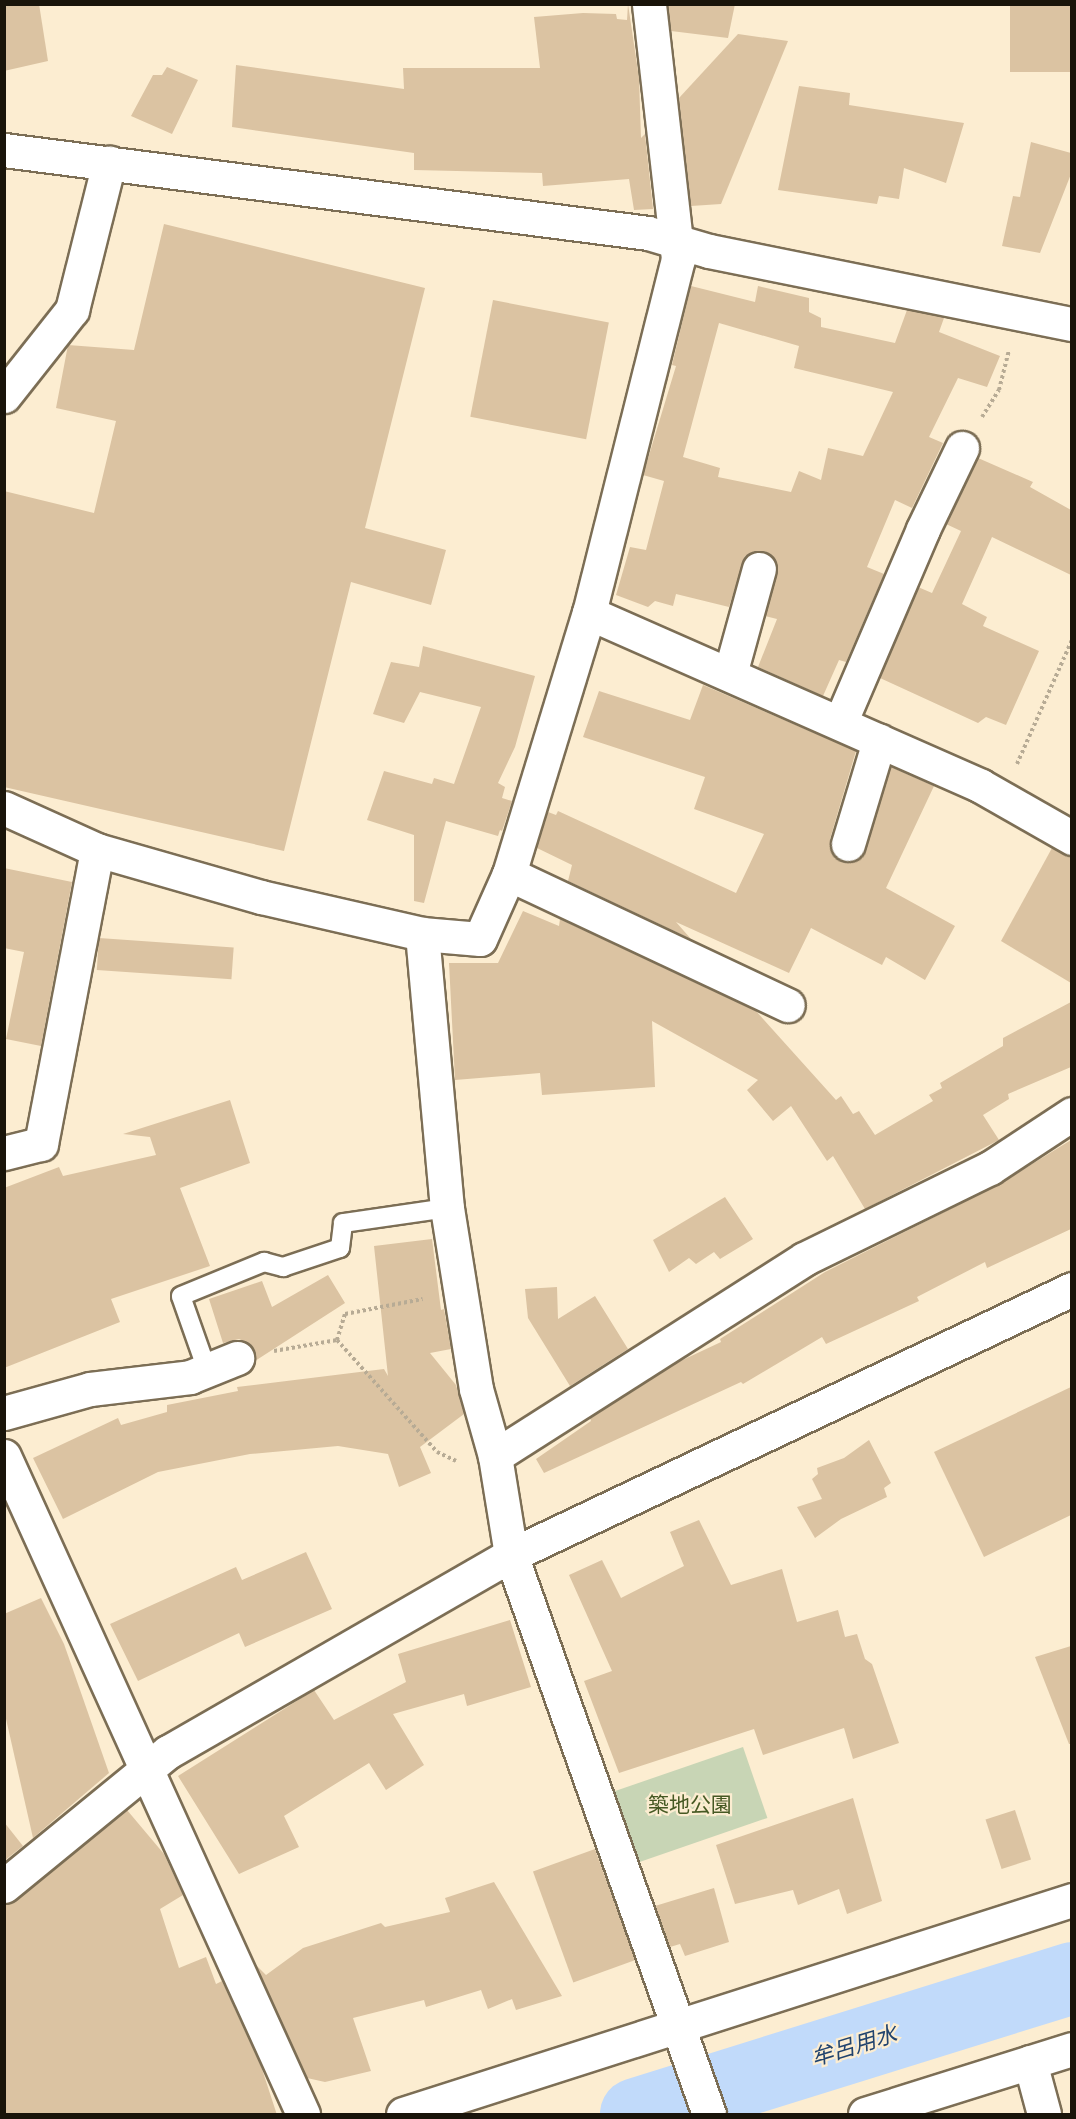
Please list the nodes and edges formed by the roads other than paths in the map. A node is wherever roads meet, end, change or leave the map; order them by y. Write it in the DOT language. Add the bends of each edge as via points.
graph roads {
  1 [pos="649,4"];
  2 [pos="4,150"];
  3 [pos="109,163"];
  4 [pos="678,240"];
  5 [pos="1071,324"];
  6 [pos="4,396"];
  7 [pos="962,448"];
  8 [pos="759,569"];
  9 [pos="589,613"];
  10 [pos="730,674"];
  11 [pos="840,723"];
  12 [pos="879,741"];
  13 [pos="4,808"];
  14 [pos="1071,838"];
  15 [pos="848,844"];
  16 [pos="97,850"];
  17 [pos="509,874"];
  18 [pos="422,934"];
  19 [pos="788,1005"];
  20 [pos="1071,1114"];
  21 [pos="4,1153"];
  22 [pos="447,1209"];
  23 [pos="1071,1289"];
  24 [pos="237,1358"];
  25 [pos="207,1370"];
  26 [pos="4,1413"];
  27 [pos="4,1456"];
  28 [pos="495,1456"];
  29 [pos="511,1555"];
  30 [pos="146,1773"];
  31 [pos="4,1886"];
  32 [pos="1071,1900"];
  33 [pos="676,2025"];
  34 [pos="1071,2049"];
  35 [pos="1030,2062"];
  36 [pos="303,2115"];
  37 [pos="403,2115"];
  38 [pos="709,2115"];
  39 [pos="865,2115"];
  40 [pos="1044,2115"];
  1 -- 4 [label="street"];
  2 -- 3 [label="street"];
  3 -- 4 [label="street"];
  3 -- 6 [label="street" via="72,310"];
  4 -- 5 [label="street" via="709,250"];
  4 -- 9 [label="street" via="678,259"];
  7 -- 11 [label="street"];
  8 -- 10 [label="street"];
  9 -- 10 [label="street"];
  9 -- 17 [label="street"];
  10 -- 11 [label="street"];
  11 -- 12 [label="street"];
  12 -- 14 [label="street" via="1002,797"];
  12 -- 15 [label="street"];
  13 -- 16 [label="street"];
  16 -- 18 [label="street" via="261,897"];
  16 -- 21 [label="street" via="40,1144"];
  17 -- 18 [label="street" via="480,939"];
  17 -- 19 [label="street"];
  18 -- 22 [label="street"];
  20 -- 28 [label="street" via="990,1167 804,1259"];
  22 -- 25 [label="lane" via="343,1223 340,1248 283,1267 264,1262 181,1296"];
  22 -- 28 [label="street" via="476,1389"];
  23 -- 29 [label="street"];
  24 -- 25 [label="street"];
  25 -- 26 [label="street" via="190,1377 90,1389"];
  27 -- 30 [label="street"];
  28 -- 29 [label="street"];
  29 -- 30 [label="street" via="168,1752"];
  29 -- 33 [label="street"];
  30 -- 31 [label="street"];
  30 -- 36 [label="street"];
  32 -- 33 [label="street"];
  33 -- 37 [label="street"];
  33 -- 38 [label="street"];
  34 -- 35 [label="street"];
  35 -- 39 [label="street"];
  35 -- 40 [label="street"];
}
